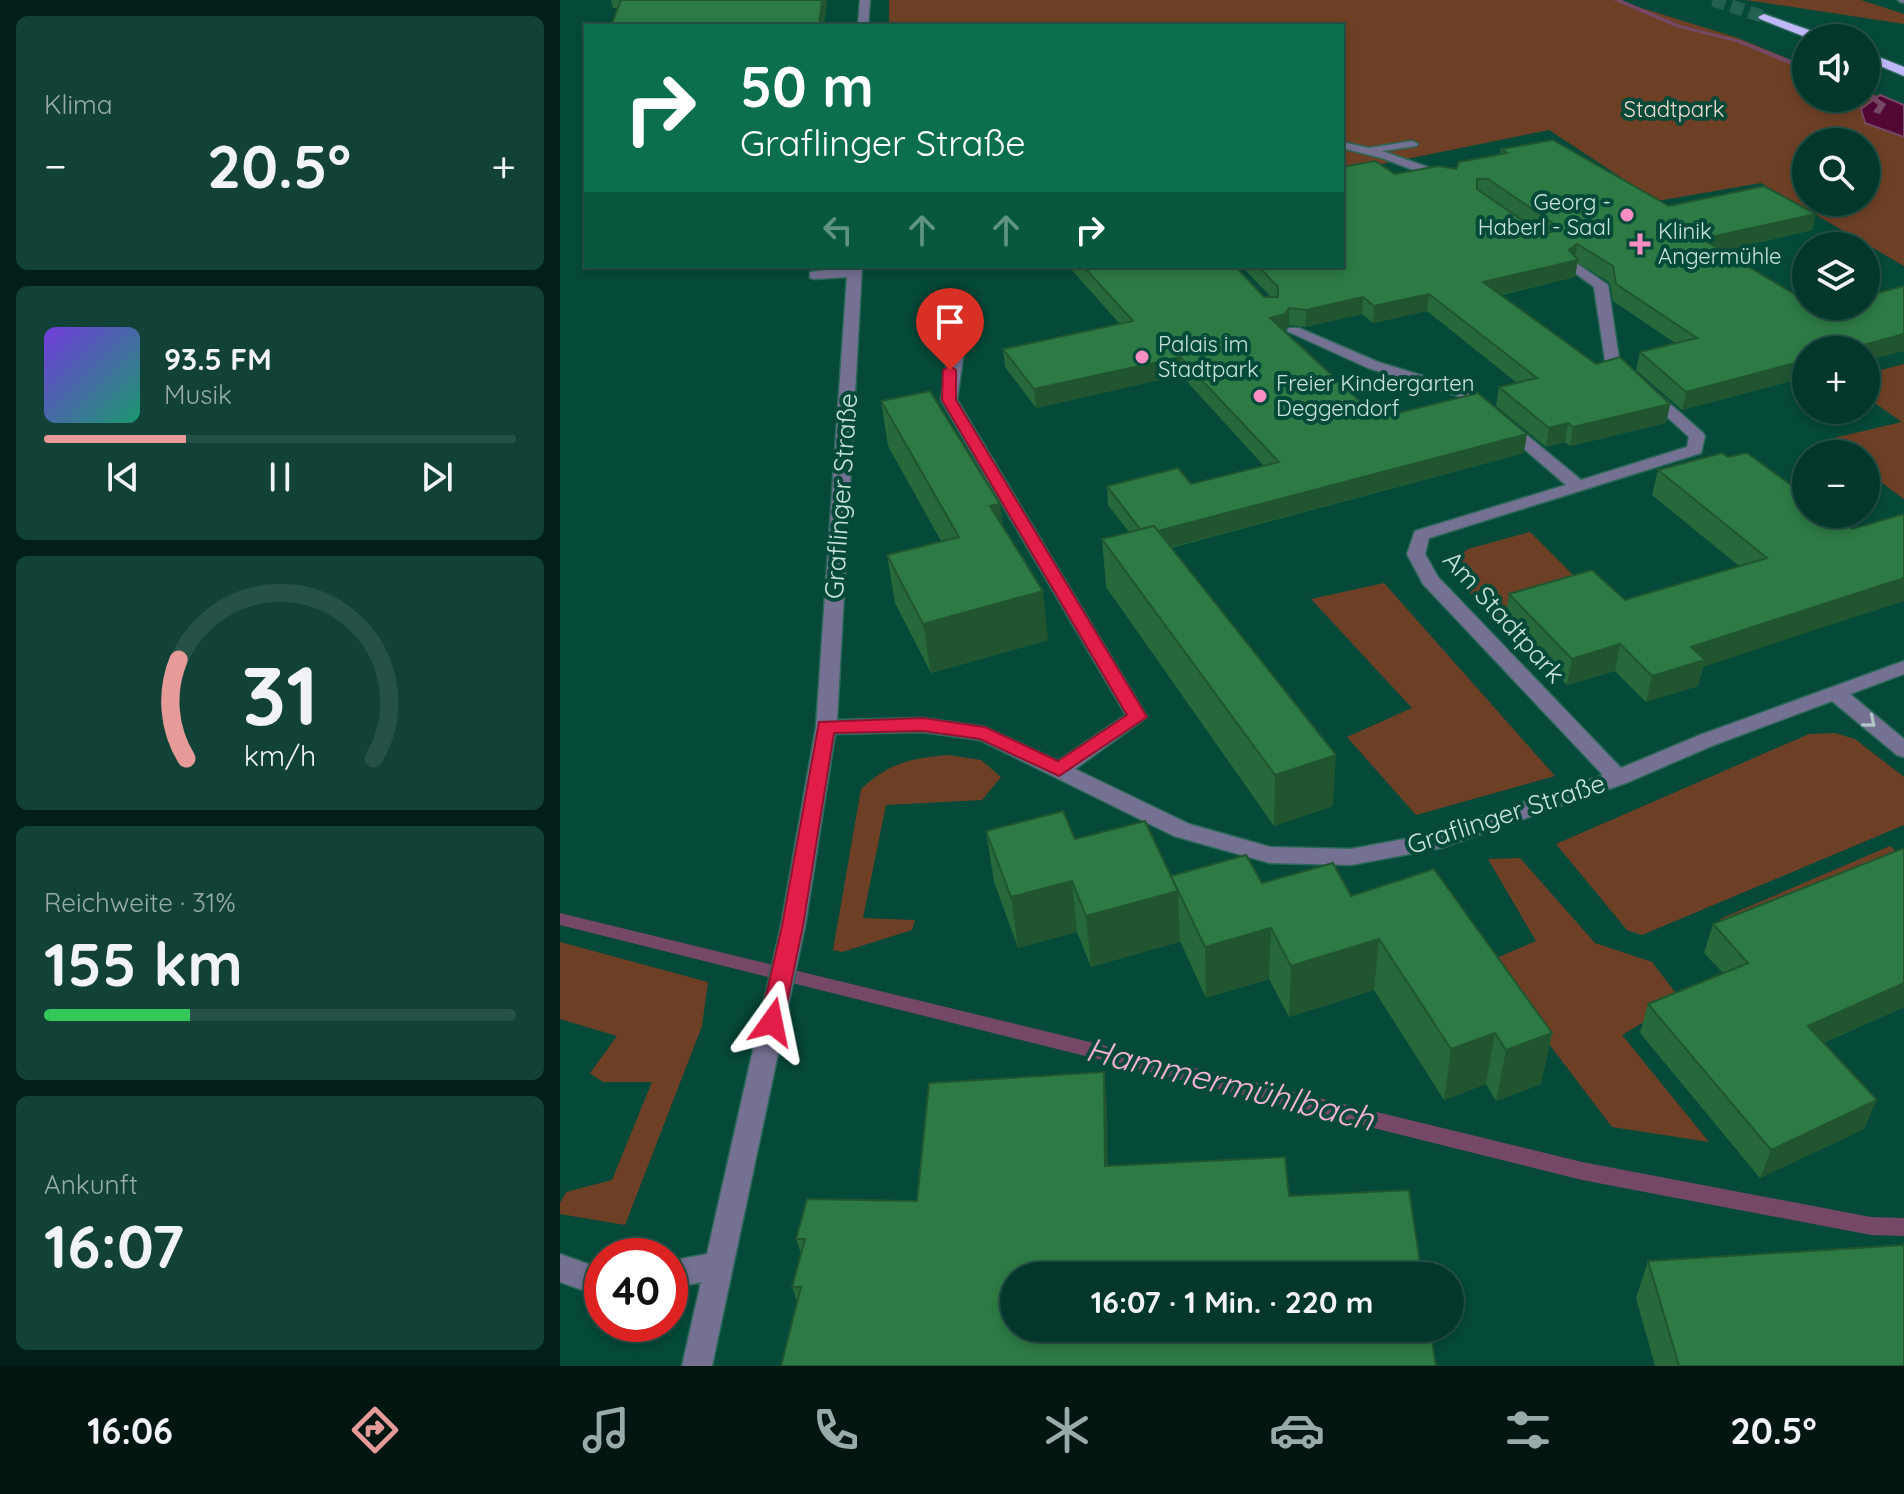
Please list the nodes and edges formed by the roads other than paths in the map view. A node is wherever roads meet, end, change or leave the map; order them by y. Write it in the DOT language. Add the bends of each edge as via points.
graph roads {
  1 [pos="865,0"];
  2 [pos="1764,17"];
  3 [pos="863,24"];
  4 [pos="1792,28"];
  5 [pos="1880,62"];
  6 [pos="1904,72"];
  7 [pos="1412,144"];
  8 [pos="1344,145"];
  9 [pos="1362,149"];
  10 [pos="1450,179"];
  11 [pos="1576,267"];
  12 [pos="855,269"];
  13 [pos="815,275"];
  14 [pos="962,311"];
  15 [pos="1294,331"];
  16 [pos="1579,487"];
  17 [pos="1904,667"];
  18 [pos="1835,693"];
  19 [pos="826,727"];
  20 [pos="1904,750"];
  21 [pos="1059,770"];
  22 [pos="1618,778"];
  23 [pos="717,1265"];
  24 [pos="560,1268"];
  25 [pos="688,1271"];
  26 [pos="584,1277"];
  27 [pos="697,1366"];
  1 -- 3 [label="street"];
  2 -- 4 [label="highway"];
  5 -- 6 [label="highway"];
  7 -- 9 [label="street"];
  8 -- 9 [label="street"];
  9 -- 10 [label="street"];
  11 -- 16 [label="street, Am Stadtpark" via="1601,285 1612,360 1697,436 1695,450"];
  12 -- 13 [label="street"];
  12 -- 19 [label="street, Graflinger Straße"];
  14 -- 21 [label="street" via="949,400 1137,717"];
  15 -- 16 [label="street" via="1373,365 1470,395"];
  16 -- 22 [label="street, Am Stadtpark" via="1421,535 1416,554 1430,580"];
  17 -- 18 [label="street, Graflinger Straße"];
  18 -- 20 [label="street, one-way"];
  18 -- 22 [label="street, Graflinger Straße"];
  19 -- 21 [label="street, Graflinger Straße" via="923,725 985,734"];
  19 -- 23 [label="street, Graflinger Straße" via="793,926"];
  21 -- 22 [label="street, Graflinger Straße" via="1182,830 1270,855 1351,857 1433,842"];
  23 -- 25 [label="street"];
  23 -- 27 [label="street, Graflinger Straße"];
  24 -- 26 [label="street"];
}
